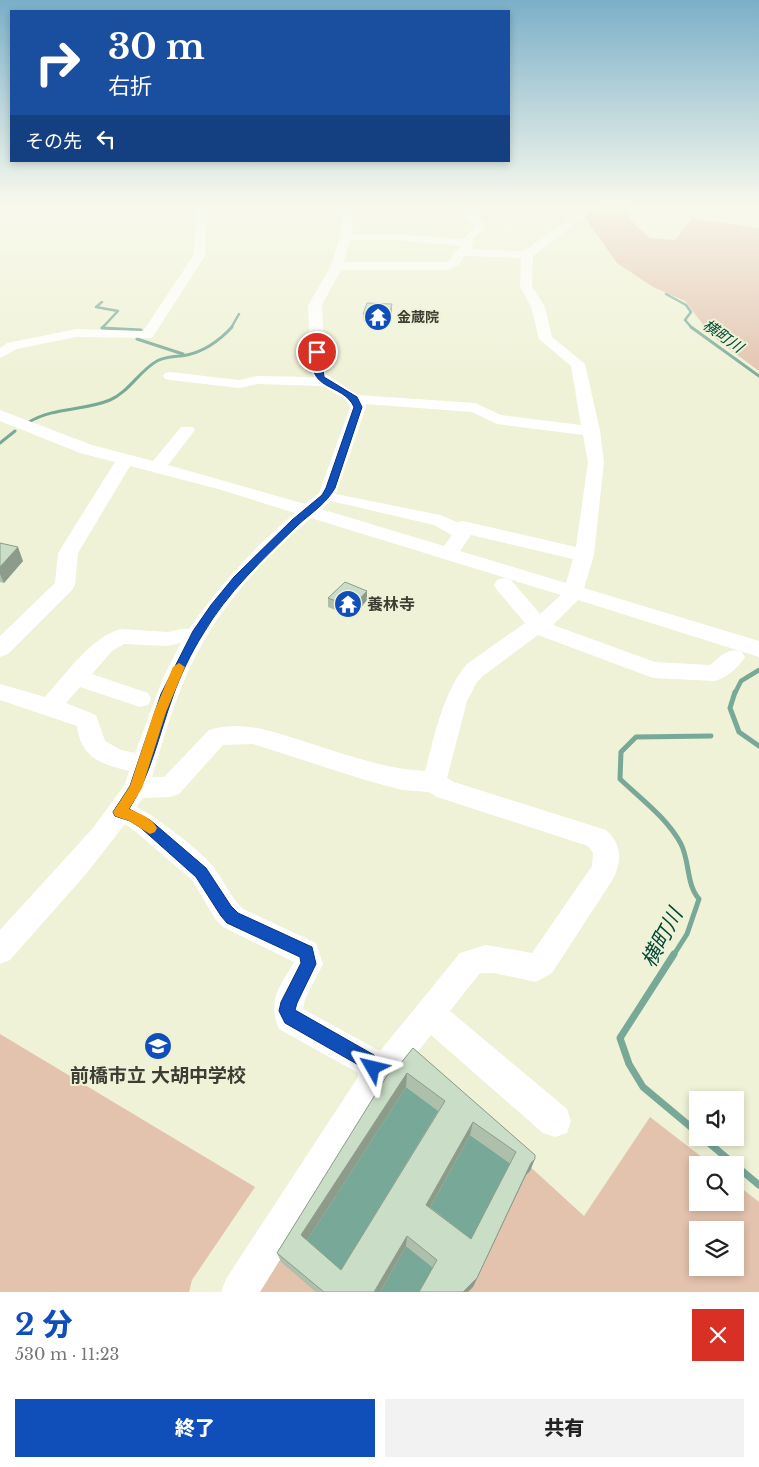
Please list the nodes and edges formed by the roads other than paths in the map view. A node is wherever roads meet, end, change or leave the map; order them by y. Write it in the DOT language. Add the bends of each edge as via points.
graph roads {
  1 [pos="194,263"];
  2 [pos="453,263"];
  3 [pos="527,263"];
  4 [pos="337,266"];
  5 [pos="0,354"];
  6 [pos="318,367"];
  7 [pos="238,369"];
  8 [pos="170,376"];
  9 [pos="326,382"];
  10 [pos="354,399"];
  11 [pos="0,415"];
  12 [pos="187,430"];
  13 [pos="592,431"];
  14 [pos="126,460"];
  15 [pos="157,468"];
  16 [pos="338,499"];
  17 [pos="308,512"];
  18 [pos="456,528"];
  19 [pos="448,554"];
  20 [pos="584,555"];
  21 [pos="504,585"];
  22 [pos="573,592"];
  23 [pos="539,626"];
  24 [pos="195,637"];
  25 [pos="0,649"];
  26 [pos="759,649"];
  27 [pos="734,657"];
  28 [pos="76,677"];
  29 [pos="0,692"];
  30 [pos="140,699"];
  31 [pos="49,707"];
  32 [pos="142,764"];
  33 [pos="434,782"];
  34 [pos="136,788"];
  35 [pos="120,812"];
  36 [pos="0,950"];
  37 [pos="429,1013"];
  38 [pos="375,1076"];
  39 [pos="555,1121"];
  40 [pos="239,1292"];
  1 -- 5 [label="street" via="147,335 76,333 12,346"];
  2 -- 4 [label="street" via="448,266"];
  3 -- 13 [label="street" via="526,286 538,307 546,339 578,364"];
  4 -- 6 [label="street" via="315,305"];
  6 -- 7 [label="street"];
  6 -- 9 [label="street" via="320,378"];
  8 -- 9 [label="street" via="239,384 257,380"];
  9 -- 10 [label="street"];
  10 -- 13 [label="street" via="475,408 497,419"];
  10 -- 17 [label="street" via="357,414 330,488"];
  11 -- 14 [label="street" via="86,449"];
  12 -- 15 [label="street"];
  13 -- 20 [label="street" via="596,462"];
  14 -- 15 [label="street"];
  14 -- 25 [label="street" via="68,552 65,585"];
  15 -- 17 [label="street"];
  16 -- 18 [label="street" via="440,521"];
  17 -- 19 [label="street"];
  17 -- 24 [label="street" via="238,579"];
  18 -- 19 [label="street" via="462,535"];
  18 -- 20 [label="street"];
  19 -- 22 [label="street"];
  20 -- 22 [label="street"];
  21 -- 23 [label="street"];
  22 -- 23 [label="street"];
  22 -- 26 [label="street"];
  23 -- 27 [label="street" via="653,670 715,673"];
  23 -- 33 [label="street" via="469,677 456,701"];
  24 -- 28 [label="street" via="121,636 104,646"];
  24 -- 32 [label="street" via="167,694"];
  28 -- 30 [label="street"];
  28 -- 31 [label="street"];
  29 -- 31 [label="street"];
  31 -- 32 [label="street" via="88,721 91,738 97,747 126,762"];
  32 -- 34 [label="street"];
  33 -- 34 [label="street" via="402,780 253,735 217,736 170,786"];
  33 -- 37 [label="street" via="446,790 597,838 606,848 607,861 604,871 542,963 530,968 494,959 477,959"];
  34 -- 35 [label="street"];
  35 -- 36 [label="street" via="77,866"];
  35 -- 38 [label="street" via="146,824 201,872 233,918 306,953 309,964 289,1002 287,1011 290,1018 368,1061"];
  37 -- 38 [label="street" via="383,1071"];
  37 -- 39 [label="street"];
  38 -- 40 [label="street"];
}
